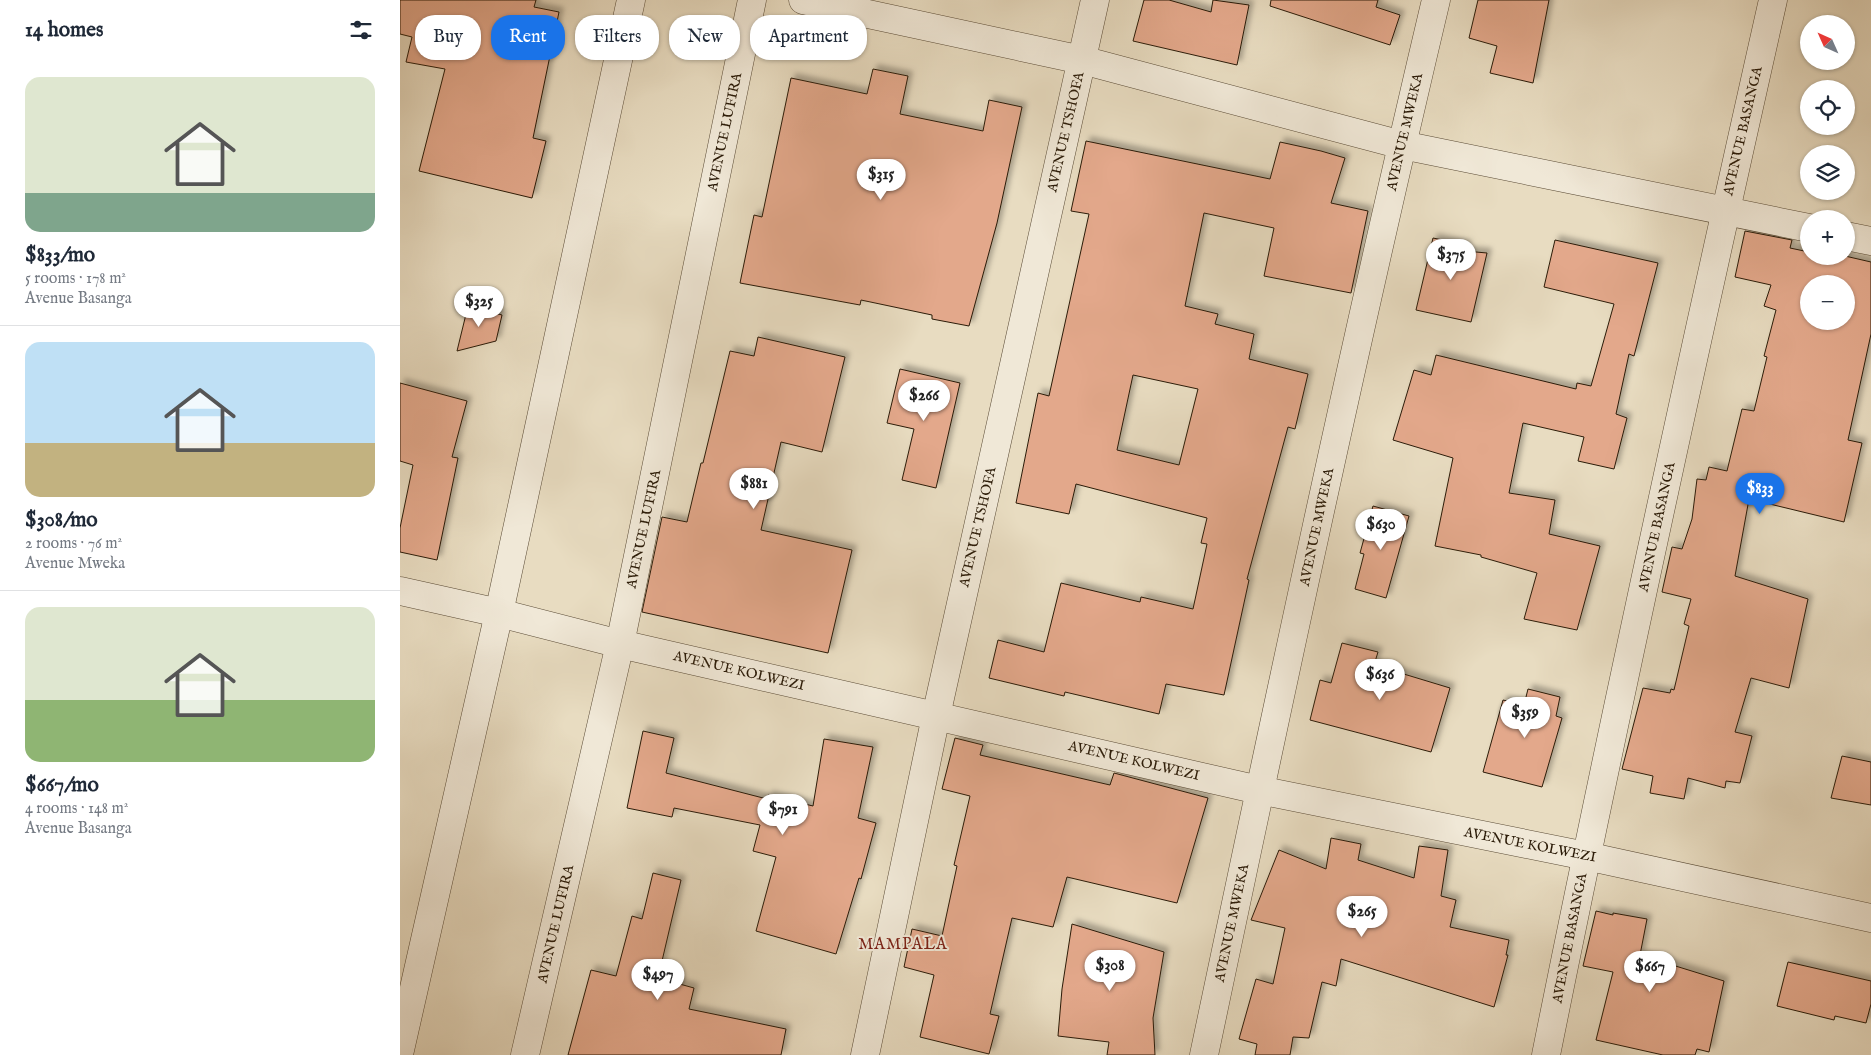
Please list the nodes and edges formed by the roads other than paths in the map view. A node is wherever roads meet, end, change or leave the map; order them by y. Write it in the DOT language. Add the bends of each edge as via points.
graph roads {
  1 [pos="631,0"];
  2 [pos="752,0"];
  3 [pos="803,0"];
  4 [pos="1095,0"];
  5 [pos="1436,0"];
  6 [pos="1773,0"];
  7 [pos="1082,60"];
  8 [pos="1402,145"];
  9 [pos="1725,212"];
  10 [pos="1800,226"];
  11 [pos="1855,238"];
  12 [pos="1871,241"];
  13 [pos="400,591"];
  14 [pos="499,613"];
  15 [pos="620,644"];
  16 [pos="936,716"];
  17 [pos="1259,790"];
  18 [pos="1586,856"];
  19 [pos="1871,918"];
  20 [pos="400,1050"];
  21 [pos="525,1055"];
  22 [pos="864,1055"];
  23 [pos="1204,1055"];
  24 [pos="1546,1055"];
  1 -- 14 [label="street"];
  2 -- 15 [label="street, AVENUE LUFIRA"];
  3 -- 7 [label="street"];
  4 -- 7 [label="street, AVENUE TSHOFA"];
  5 -- 8 [label="street, AVENUE MWEKA"];
  6 -- 9 [label="street, AVENUE BASANGA"];
  7 -- 8 [label="street"];
  7 -- 16 [label="street, AVENUE TSHOFA"];
  8 -- 9 [label="street"];
  8 -- 17 [label="street, AVENUE MWEKA"];
  9 -- 10 [label="street"];
  9 -- 18 [label="street, AVENUE BASANGA"];
  11 -- 12 [label="street"];
  13 -- 14 [label="street, AVENUE KOLWEZI"];
  14 -- 15 [label="street, AVENUE KOLWEZI"];
  14 -- 20 [label="street"];
  15 -- 16 [label="street, AVENUE KOLWEZI"];
  15 -- 21 [label="street, AVENUE LUFIRA"];
  16 -- 17 [label="street, AVENUE KOLWEZI"];
  16 -- 22 [label="street, AVENUE TSHOFA"];
  17 -- 18 [label="street, AVENUE KOLWEZI"];
  17 -- 23 [label="street, AVENUE MWEKA"];
  18 -- 19 [label="street, AVENUE KOLWEZI"];
  18 -- 24 [label="street, AVENUE BASANGA"];
}
